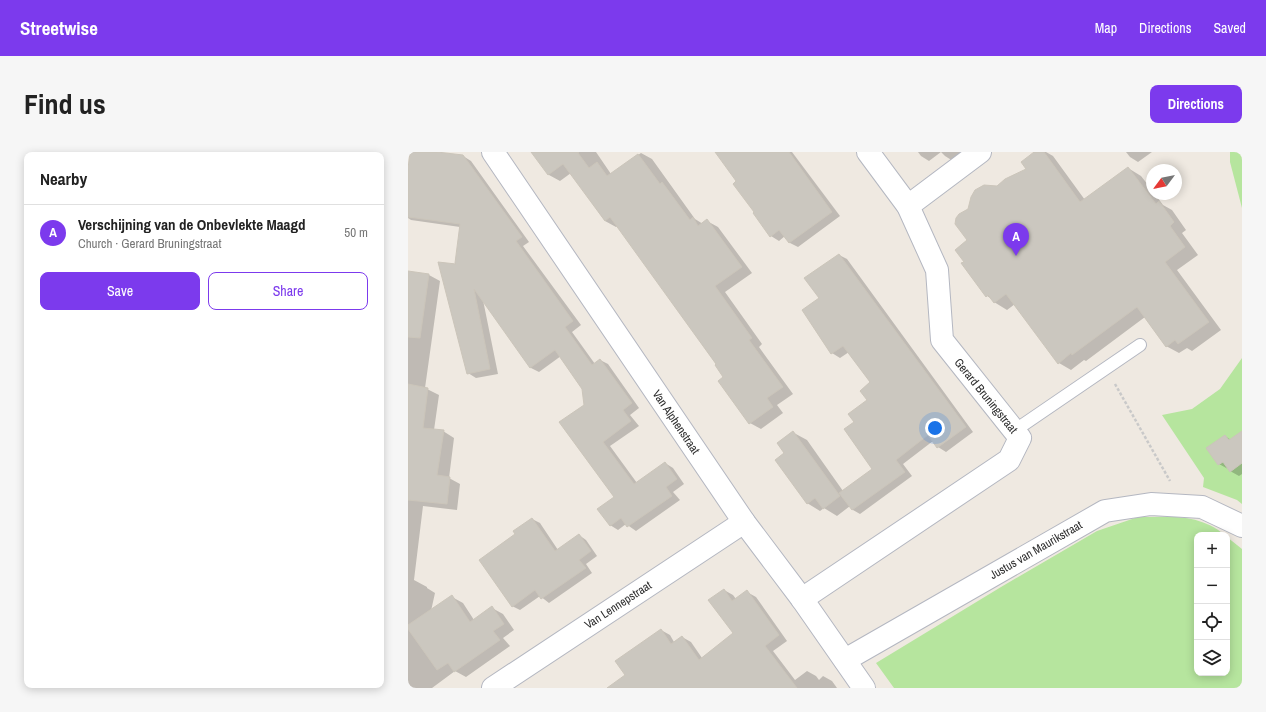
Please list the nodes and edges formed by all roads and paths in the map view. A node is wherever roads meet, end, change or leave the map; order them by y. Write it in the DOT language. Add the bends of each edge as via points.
graph roads {
  1 [pos="493,152"];
  2 [pos="868,152"];
  3 [pos="980,152"];
  4 [pos="908,206"];
  5 [pos="1140,345"];
  6 [pos="1106,368"];
  7 [pos="1014,431"];
  8 [pos="1184,506"];
  9 [pos="744,522"];
  10 [pos="1242,526"];
  11 [pos="802,599"];
  12 [pos="845,660"];
  13 [pos="493,688"];
  14 [pos="864,688"];
  1 -- 9 [label="street, Van Alphenstraat"];
  2 -- 4 [label="street, Gerard Bruningstraat"];
  3 -- 4 [label="street"];
  4 -- 7 [label="street, Gerard Bruningstraat" via="937,270 942,340"];
  5 -- 6 [label="lane"];
  6 -- 7 [label="lane"];
  6 -- 8 [label="path"];
  7 -- 11 [label="street, Gerard Bruningstraat" via="1020,438 1009,460"];
  8 -- 10 [label="street, Justus van Maurikstraat" via="1202,507"];
  8 -- 12 [label="street, Justus van Maurikstraat" via="1151,504 1105,510"];
  9 -- 11 [label="street, Van Alphenstraat"];
  9 -- 13 [label="street, Van Lennepstraat"];
  11 -- 12 [label="street, Van Alphenstraat"];
  12 -- 14 [label="street, Van Alphenstraat"];
}
